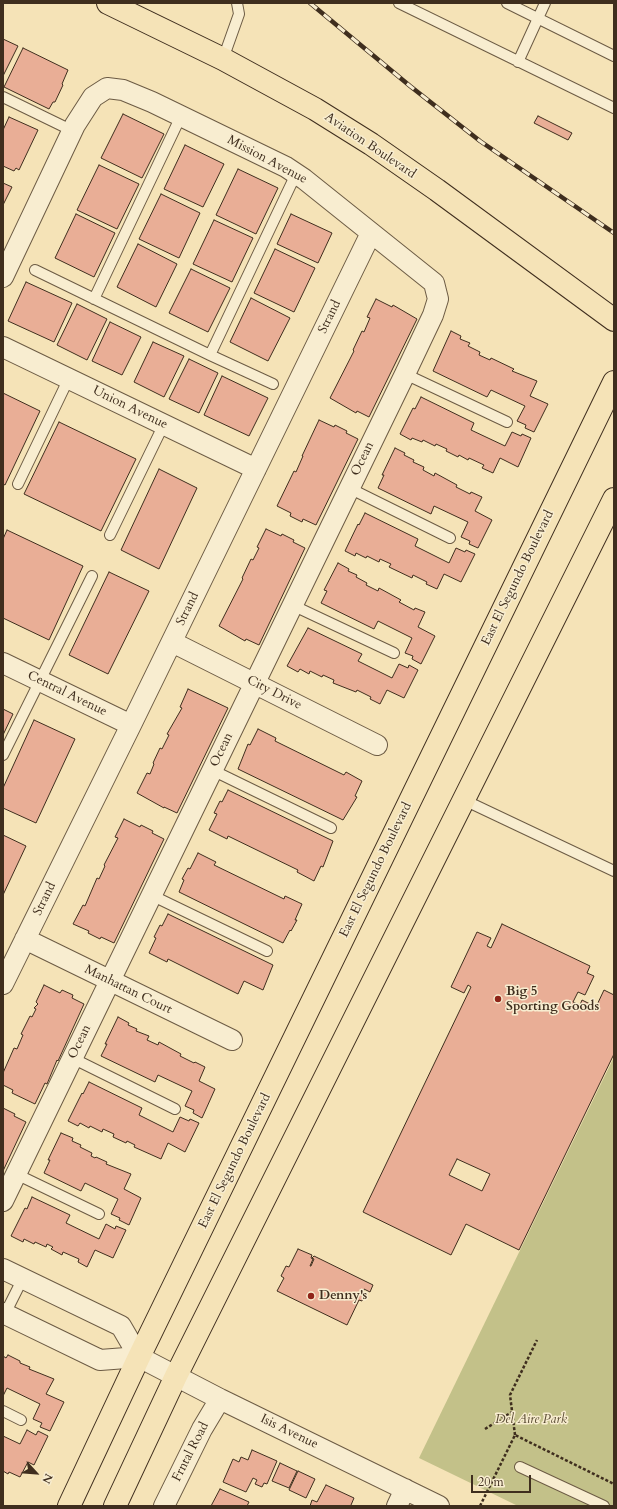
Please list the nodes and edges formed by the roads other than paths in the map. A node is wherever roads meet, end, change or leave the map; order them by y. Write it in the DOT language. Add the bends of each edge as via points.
graph roads {
  1 [pos="108,3"];
  2 [pos="237,3"];
  3 [pos="399,3"];
  4 [pos="507,3"];
  5 [pos="545,3"];
  6 [pos="538,18"];
  7 [pos="614,56"];
  8 [pos="222,59"];
  9 [pos="518,62"];
  10 [pos="3,97"];
  11 [pos="614,108"];
  12 [pos="181,116"];
  13 [pos="73,131"];
  14 [pos="296,174"];
  15 [pos="371,233"];
  16 [pos="35,270"];
  17 [pos="3,277"];
  18 [pos="94,299"];
  19 [pos="438,299"];
  20 [pos="614,320"];
  21 [pos="3,347"];
  22 [pos="210,355"];
  23 [pos="405,374"];
  24 [pos="69,378"];
  25 [pos="614,382"];
  26 [pos="273,384"];
  27 [pos="508,422"];
  28 [pos="164,424"];
  29 [pos="256,469"];
  30 [pos="18,484"];
  31 [pos="349,488"];
  32 [pos="614,499"];
  33 [pos="110,535"];
  34 [pos="450,538"];
  35 [pos="92,576"];
  36 [pos="292,605"];
  37 [pos="172,642"];
  38 [pos="394,653"];
  39 [pos="3,663"];
  40 [pos="40,681"];
  41 [pos="254,683"];
  42 [pos="131,725"];
  43 [pos="377,745"];
  44 [pos="3,756"];
  45 [pos="212,770"];
  46 [pos="464,800"];
  47 [pos="331,828"];
  48 [pos="614,871"];
  49 [pos="151,895"];
  50 [pos="25,939"];
  51 [pos="267,950"];
  52 [pos="110,981"];
  53 [pos="3,984"];
  54 [pos="232,1040"];
  55 [pos="72,1058"];
  56 [pos="175,1109"];
  57 [pos="16,1174"];
  58 [pos="3,1201"];
  59 [pos="99,1214"];
  60 [pos="3,1269"];
  61 [pos="23,1278"];
  62 [pos="4,1314"];
  63 [pos="139,1357"];
  64 [pos="176,1376"];
  65 [pos="220,1399"];
  66 [pos="3,1411"];
  67 [pos="21,1420"];
  68 [pos="520,1467"];
  69 [pos="401,1498"];
  70 [pos="591,1503"];
  71 [pos="69,1506"];
  72 [pos="115,1506"];
  73 [pos="164,1506"];
  74 [pos="439,1506"];
  75 [pos="604,1506"];
  1 -- 8 [label="main road, Aviation Boulevard"];
  2 -- 8 [label="lane" via="239,14"];
  3 -- 9 [label="lane"];
  4 -- 6 [label="lane"];
  5 -- 6 [label="lane"];
  6 -- 7 [label="lane"];
  6 -- 9 [label="lane"];
  8 -- 20 [label="main road, Aviation Boulevard" via="315,109 371,144"];
  9 -- 11 [label="lane"];
  10 -- 13 [label="lane"];
  12 -- 13 [label="street, Mission Avenue" via="123,90 107,88 93,97"];
  12 -- 14 [label="street, Mission Avenue"];
  12 -- 18 [label="lane"];
  13 -- 17 [label="street"];
  14 -- 15 [label="street, Mission Avenue"];
  14 -- 22 [label="lane"];
  15 -- 19 [label="street, Mission Avenue" via="434,283"];
  15 -- 29 [label="street, Strand"];
  16 -- 18 [label="lane"];
  18 -- 22 [label="lane"];
  19 -- 23 [label="street, Ocean"];
  21 -- 24 [label="street, Union Avenue"];
  22 -- 26 [label="lane"];
  23 -- 27 [label="lane"];
  23 -- 31 [label="street, Ocean"];
  24 -- 28 [label="street, Union Avenue"];
  24 -- 30 [label="lane"];
  25 -- 63 [label="main road, East El Segundo Boulevard"];
  28 -- 29 [label="street, Union Avenue"];
  28 -- 33 [label="lane"];
  29 -- 37 [label="street, Strand"];
  31 -- 34 [label="lane"];
  31 -- 36 [label="street, Ocean"];
  32 -- 46 [label="main road"];
  35 -- 40 [label="lane"];
  36 -- 38 [label="lane"];
  36 -- 41 [label="street, Ocean"];
  37 -- 41 [label="street, City Drive"];
  37 -- 42 [label="street, Strand"];
  39 -- 40 [label="street, Central Avenue"];
  40 -- 42 [label="street, Central Avenue"];
  40 -- 44 [label="lane"];
  41 -- 43 [label="street, City Drive"];
  41 -- 45 [label="street, Ocean"];
  42 -- 50 [label="street, Strand"];
  45 -- 47 [label="lane"];
  45 -- 49 [label="street, Ocean"];
  46 -- 48 [label="lane"];
  46 -- 64 [label="main road"];
  49 -- 51 [label="lane"];
  49 -- 52 [label="street, Ocean"];
  50 -- 52 [label="street, Manhattan Court"];
  50 -- 53 [label="street, Strand"];
  52 -- 54 [label="street, Manhattan Court"];
  52 -- 55 [label="street, Ocean"];
  55 -- 56 [label="lane"];
  55 -- 57 [label="street, Ocean"];
  57 -- 58 [label="street, Ocean"];
  57 -- 59 [label="lane"];
  60 -- 61 [label="street"];
  61 -- 62 [label="lane"];
  61 -- 63 [label="street" via="121,1326"];
  62 -- 63 [label="street" via="100,1360"];
  63 -- 64 [label="street, Isis Avenue"];
  63 -- 71 [label="main road, East El Segundo Boulevard"];
  64 -- 65 [label="street, Isis Avenue"];
  64 -- 72 [label="main road"];
  65 -- 69 [label="street, Isis Avenue"];
  65 -- 73 [label="street, Frntal Road" via="202,1429"];
  66 -- 67 [label="lane"];
  68 -- 70 [label="lane"];
  69 -- 74 [label="street, Isis Avenue"];
  70 -- 75 [label="lane"];
}
